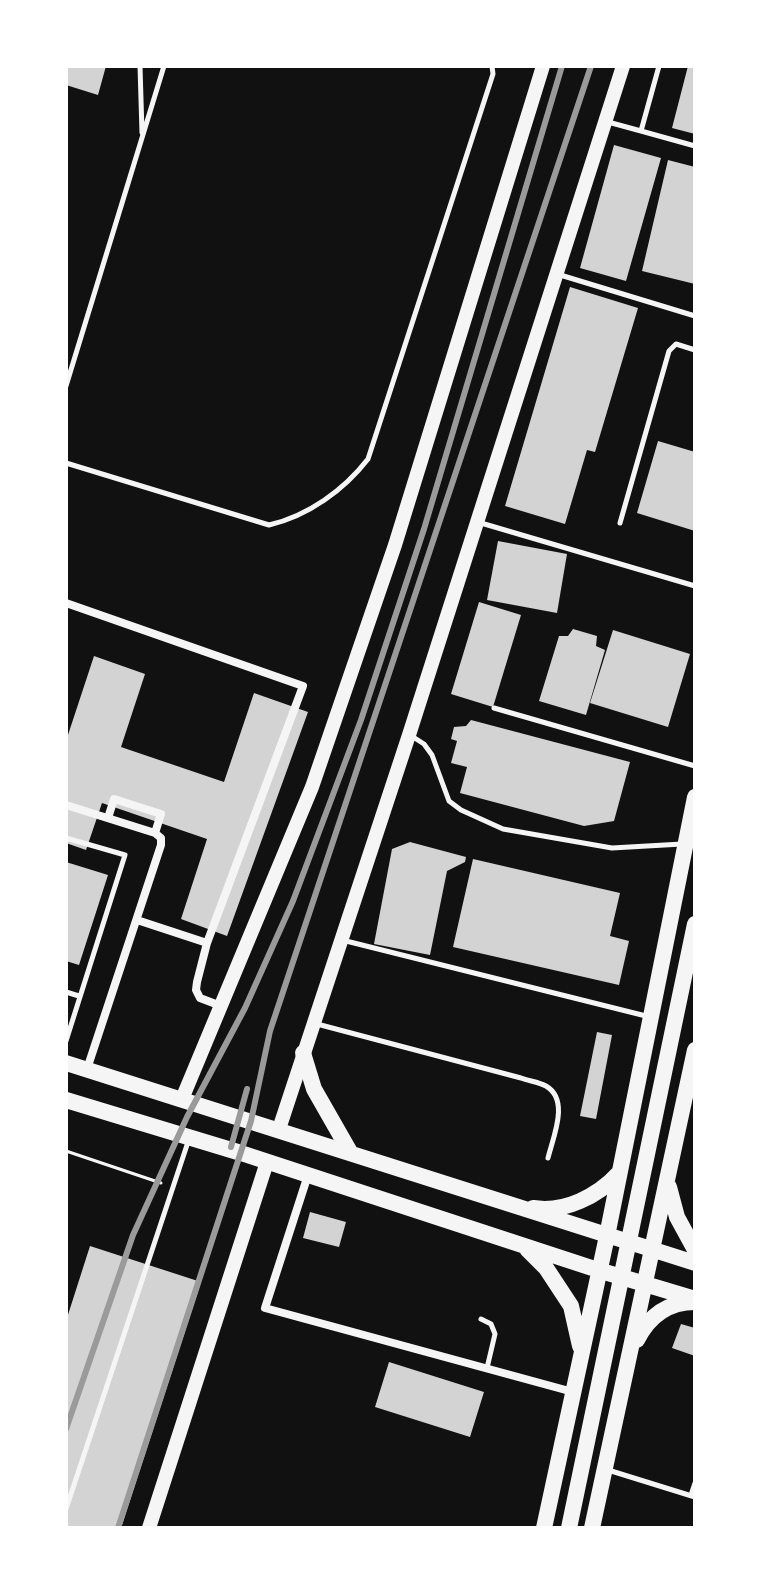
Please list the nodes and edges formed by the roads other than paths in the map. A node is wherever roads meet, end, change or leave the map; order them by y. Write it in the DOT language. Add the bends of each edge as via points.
graph roads {
  1 [pos="140,66"];
  2 [pos="164,66"];
  3 [pos="492,66"];
  4 [pos="543,66"];
  5 [pos="623,66"];
  6 [pos="659,66"];
  7 [pos="605,121"];
  8 [pos="641,131"];
  9 [pos="142,138"];
  10 [pos="695,146"];
  11 [pos="556,274"];
  12 [pos="695,316"];
  13 [pos="695,350"];
  14 [pos="66,386"];
  15 [pos="66,463"];
  16 [pos="476,521"];
  17 [pos="620,523"];
  18 [pos="695,586"];
  19 [pos="66,603"];
  20 [pos="494,708"];
  21 [pos="409,735"];
  22 [pos="695,766"];
  23 [pos="695,797"];
  24 [pos="66,805"];
  25 [pos="108,818"];
  26 [pos="155,833"];
  27 [pos="66,838"];
  28 [pos="686,844"];
  29 [pos="137,920"];
  30 [pos="695,924"];
  31 [pos="340,939"];
  32 [pos="207,943"];
  33 [pos="66,992"];
  34 [pos="79,996"];
  35 [pos="222,1006"];
  36 [pos="650,1021"];
  37 [pos="313,1023"];
  38 [pos="695,1039"];
  39 [pos="66,1041"];
  40 [pos="695,1050"];
  41 [pos="303,1053"];
  42 [pos="66,1063"];
  43 [pos="87,1070"];
  44 [pos="182,1099"];
  45 [pos="66,1100"];
  46 [pos="279,1129"];
  47 [pos="189,1138"];
  48 [pos="350,1152"];
  49 [pos="548,1158"];
  50 [pos="267,1162"];
  51 [pos="620,1172"];
  52 [pos="308,1175"];
  53 [pos="667,1181"];
  54 [pos="504,1203"];
  55 [pos="607,1236"];
  56 [pos="522,1244"];
  57 [pos="653,1249"];
  58 [pos="695,1250"];
  59 [pos="695,1263"];
  60 [pos="598,1270"];
  61 [pos="645,1283"];
  62 [pos="695,1300"];
  63 [pos="481,1319"];
  64 [pos="581,1351"];
  65 [pos="626,1363"];
  66 [pos="486,1369"];
  67 [pos="573,1392"];
  68 [pos="604,1468"];
  69 [pos="554,1474"];
  70 [pos="695,1483"];
  71 [pos="600,1489"];
  72 [pos="693,1496"];
  73 [pos="66,1509"];
  74 [pos="149,1528"];
  75 [pos="544,1528"];
  76 [pos="569,1528"];
  77 [pos="592,1528"];
  1 -- 9 [label="lane"];
  2 -- 9 [label="lane"];
  3 -- 15 [label="lane" via="368,459 350,482 291,520 269,525"];
  4 -- 35 [label="street" via="395,545 312,787"];
  5 -- 7 [label="street"];
  6 -- 8 [label="lane"];
  7 -- 8 [label="lane"];
  7 -- 11 [label="street"];
  8 -- 10 [label="lane"];
  9 -- 14 [label="lane"];
  11 -- 12 [label="lane"];
  11 -- 16 [label="street"];
  13 -- 17 [label="lane" via="676,344 669,351"];
  16 -- 18 [label="lane"];
  16 -- 21 [label="street"];
  19 -- 32 [label="street" via="303,686"];
  20 -- 22 [label="lane"];
  21 -- 28 [label="lane" via="432,755 449,801 503,829 612,848"];
  21 -- 31 [label="street"];
  23 -- 28 [label="main road"];
  24 -- 25 [label="street"];
  25 -- 26 [label="street"];
  25 -- 26 [label="street" via="114,799 161,814"];
  26 -- 29 [label="street" via="161,845"];
  27 -- 34 [label="lane" via="125,855"];
  28 -- 36 [label="main road"];
  29 -- 32 [label="street"];
  29 -- 43 [label="street"];
  30 -- 76 [label="main road"];
  31 -- 36 [label="lane"];
  31 -- 37 [label="street"];
  32 -- 35 [label="street" via="196,990 200,998"];
  33 -- 34 [label="lane"];
  34 -- 39 [label="lane"];
  35 -- 44 [label="street"];
  36 -- 38 [label="main road" via="652,1035 665,1048 684,1048"];
  36 -- 51 [label="main road"];
  37 -- 41 [label="street"];
  37 -- 49 [label="lane" via="548,1087 559,1110"];
  40 -- 53 [label="main road"];
  41 -- 46 [label="street"];
  41 -- 48 [label="main road" via="314,1089"];
  42 -- 43 [label="main road"];
  43 -- 44 [label="main road"];
  44 -- 46 [label="main road"];
  45 -- 47 [label="main road"];
  46 -- 48 [label="main road"];
  47 -- 50 [label="main road"];
  47 -- 73 [label="lane"];
  48 -- 54 [label="main road"];
  50 -- 52 [label="main road"];
  50 -- 74 [label="street"];
  51 -- 54 [label="main road" via="603,1190 576,1203 539,1209"];
  51 -- 55 [label="main road"];
  52 -- 56 [label="main road"];
  52 -- 66 [label="street" via="265,1308"];
  53 -- 57 [label="main road"];
  53 -- 58 [label="main road" via="677,1217"];
  54 -- 55 [label="main road"];
  55 -- 57 [label="main road"];
  55 -- 60 [label="main road"];
  56 -- 60 [label="main road"];
  56 -- 64 [label="main road" via="571,1306"];
  57 -- 59 [label="main road"];
  57 -- 61 [label="main road"];
  60 -- 61 [label="main road"];
  60 -- 64 [label="main road"];
  61 -- 62 [label="main road"];
  61 -- 65 [label="main road"];
  62 -- 65 [label="main road" via="652,1317"];
  63 -- 66 [label="lane" via="495,1334"];
  64 -- 67 [label="main road"];
  65 -- 68 [label="main road"];
  66 -- 67 [label="street"];
  67 -- 69 [label="main road"];
  68 -- 71 [label="main road"];
  68 -- 72 [label="lane"];
  69 -- 71 [label="main road" via="562,1465 588,1464"];
  69 -- 75 [label="main road"];
  70 -- 72 [label="lane"];
  71 -- 77 [label="main road"];
}
